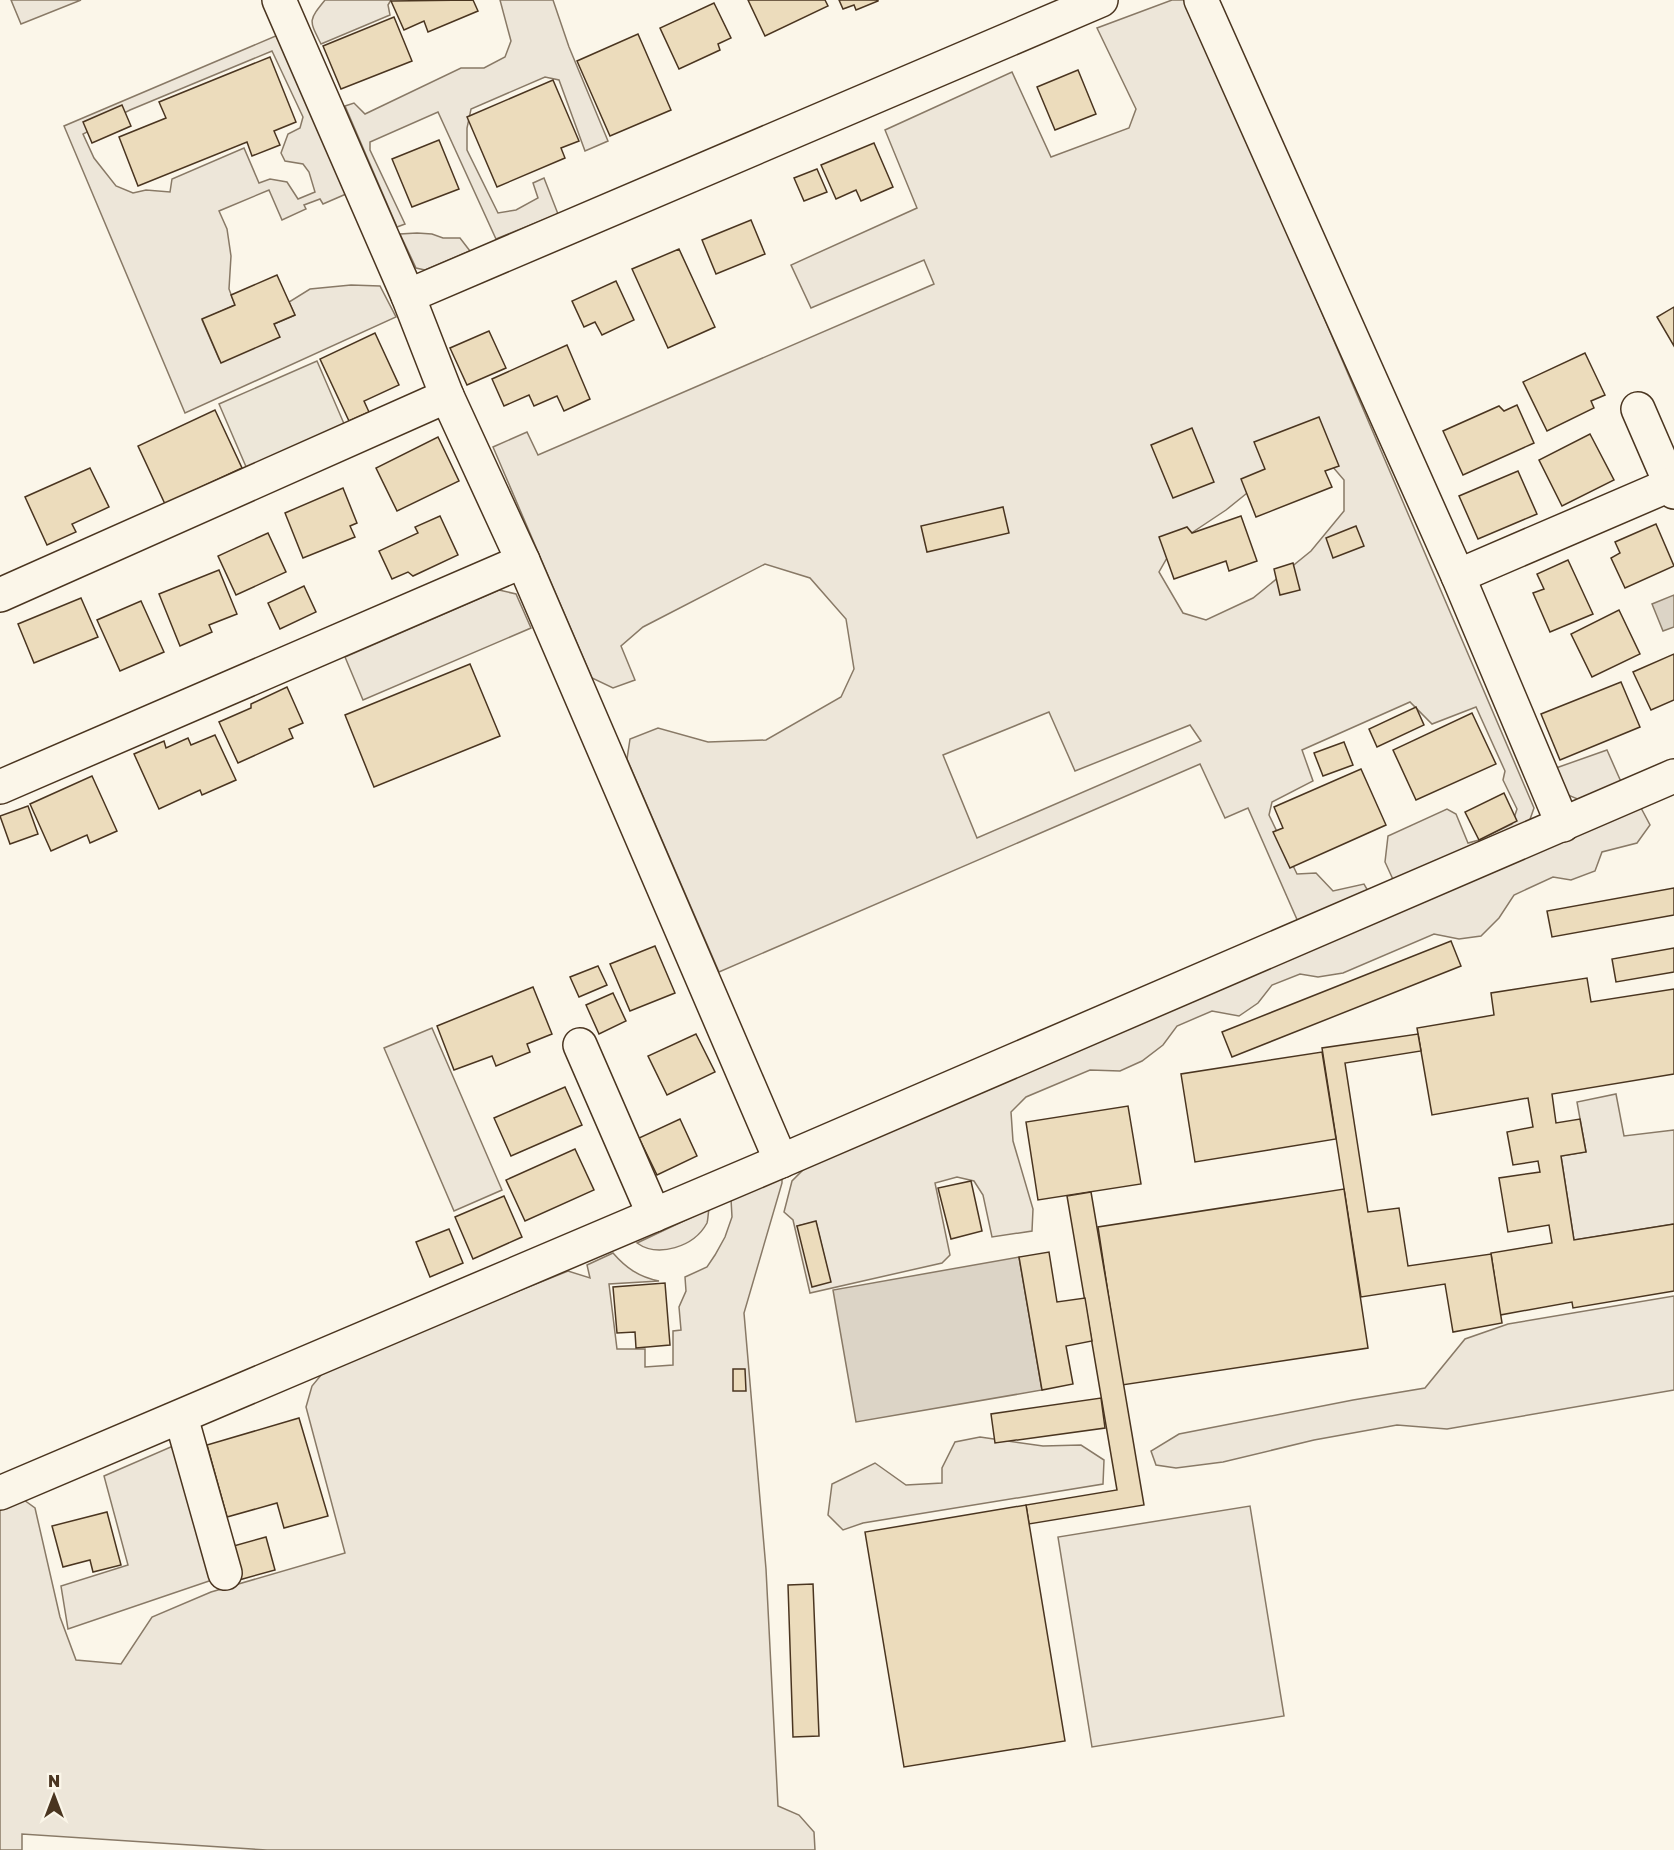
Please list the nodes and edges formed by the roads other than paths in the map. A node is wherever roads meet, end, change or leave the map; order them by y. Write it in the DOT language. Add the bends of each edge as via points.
graph roads {
  1 [pos="279,0"];
  2 [pos="1101,0"];
  3 [pos="1201,0"];
  4 [pos="408,296"];
  5 [pos="447,396"];
  6 [pos="1638,409"];
  7 [pos="1673,487"];
  8 [pos="523,561"];
  9 [pos="1458,576"];
  10 [pos="0,595"];
  11 [pos="1674,776"];
  12 [pos="0,787"];
  13 [pos="1563,825"];
  14 [pos="580,1045"];
  15 [pos="781,1161"];
  16 [pos="654,1215"];
  17 [pos="181,1417"];
  18 [pos="0,1493"];
  19 [pos="225,1573"];
  1 -- 4 [label="street"];
  2 -- 4 [label="street"];
  3 -- 9 [label="street"];
  4 -- 5 [label="street"];
  5 -- 8 [label="street"];
  5 -- 10 [label="street"];
  6 -- 7 [label="street"];
  7 -- 9 [label="street"];
  8 -- 12 [label="street"];
  8 -- 15 [label="street"];
  9 -- 13 [label="street"];
  11 -- 13 [label="street"];
  13 -- 15 [label="street"];
  14 -- 16 [label="street"];
  15 -- 16 [label="street"];
  16 -- 17 [label="street"];
  17 -- 18 [label="street"];
  17 -- 19 [label="street"];
}
